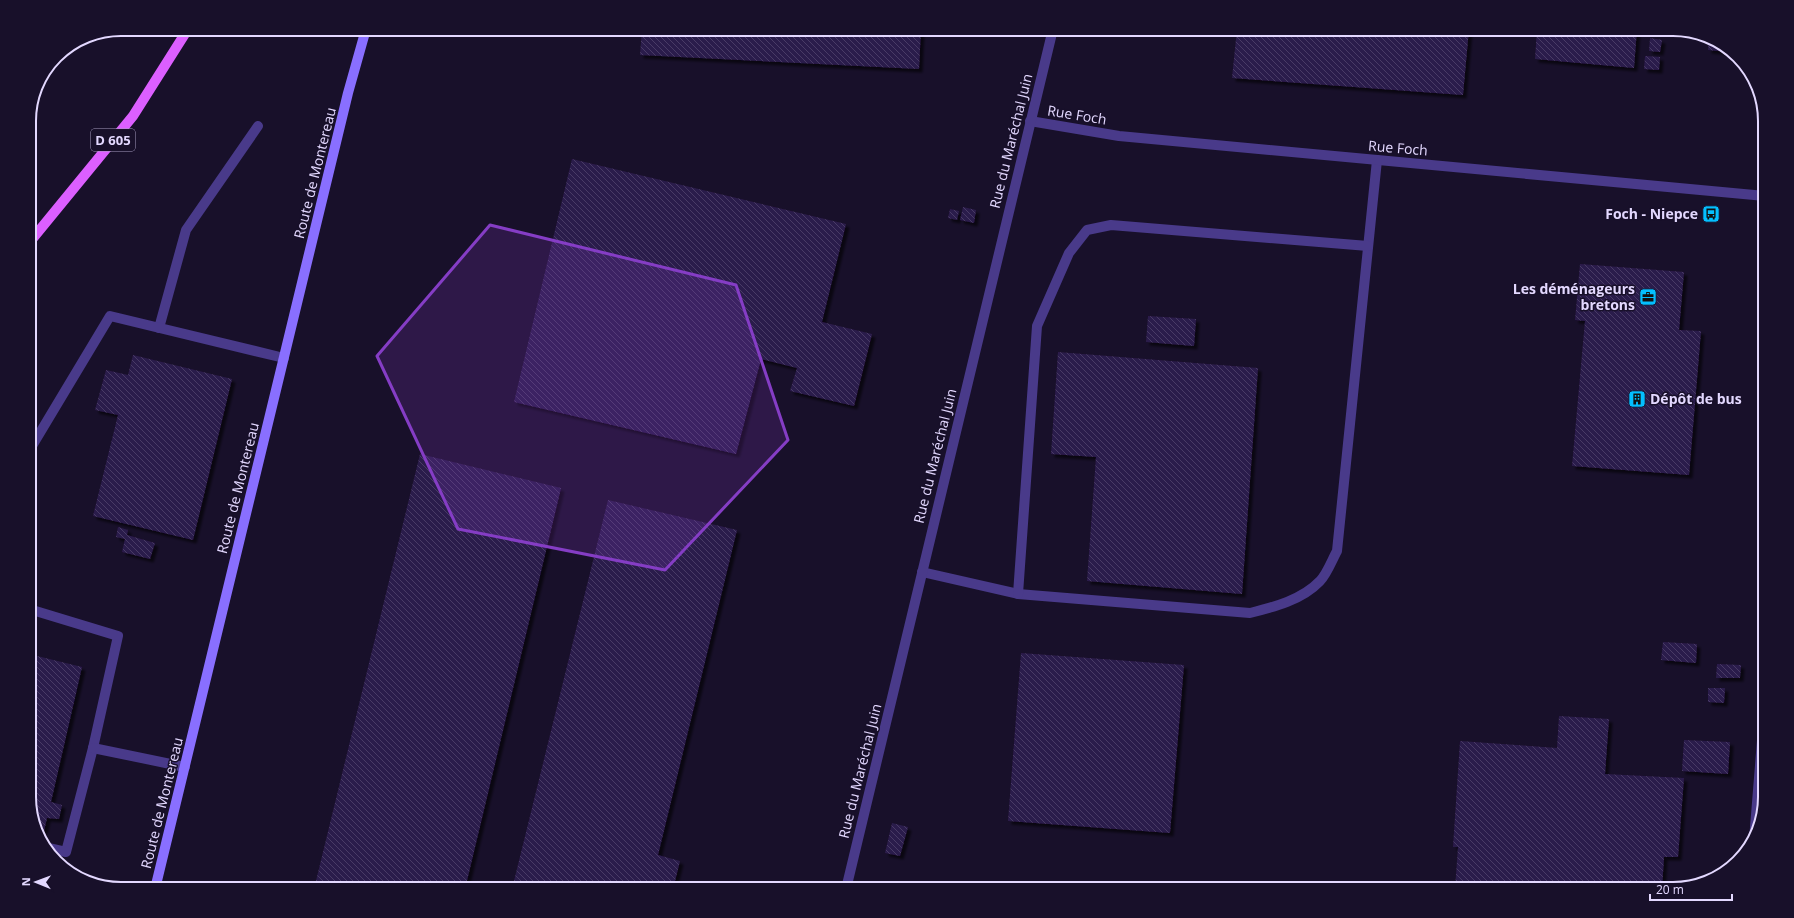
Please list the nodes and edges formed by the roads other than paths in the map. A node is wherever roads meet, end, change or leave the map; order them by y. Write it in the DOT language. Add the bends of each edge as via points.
graph roads {
  1 [pos="184,36"];
  2 [pos="360,36"];
  3 [pos="364,36"];
  4 [pos="1051,36"];
  5 [pos="348,93"];
  6 [pos="1030,122"];
  7 [pos="258,126"];
  8 [pos="1377,160"];
  9 [pos="1758,195"];
  10 [pos="36,234"];
  11 [pos="1368,246"];
  12 [pos="158,328"];
  13 [pos="284,358"];
  14 [pos="36,439"];
  15 [pos="922,572"];
  16 [pos="1018,594"];
  17 [pos="36,611"];
  18 [pos="93,748"];
  19 [pos="185,767"];
  20 [pos="1758,790"];
  21 [pos="1756,812"];
  22 [pos="54,849"];
  23 [pos="158,882"];
  24 [pos="848,882"];
  1 -- 10 [label="main road, D 605" via="133,116"];
  2 -- 5 [label="main road, Route de Montereau"];
  3 -- 5 [label="main road, Route de Montereau"];
  4 -- 6 [label="street, Rue du Maréchal Juin"];
  5 -- 13 [label="main road, Route de Montereau"];
  6 -- 8 [label="street, Rue Foch" via="1119,136"];
  6 -- 15 [label="street, Rue du Maréchal Juin"];
  7 -- 12 [label="street" via="186,230"];
  8 -- 9 [label="street, Rue Foch"];
  8 -- 11 [label="street"];
  11 -- 16 [label="street" via="1337,551 1320,581 1297,598 1250,612"];
  11 -- 16 [label="street" via="1111,225 1086,230 1069,253 1037,326"];
  12 -- 13 [label="street"];
  12 -- 14 [label="street" via="110,316"];
  13 -- 19 [label="main road, Route de Montereau"];
  15 -- 16 [label="street"];
  15 -- 24 [label="street, Rue du Maréchal Juin"];
  17 -- 18 [label="street" via="118,636"];
  18 -- 19 [label="street"];
  18 -- 22 [label="street" via="66,852"];
  19 -- 23 [label="main road, Route de Montereau"];
  20 -- 21 [label="street"];
}
